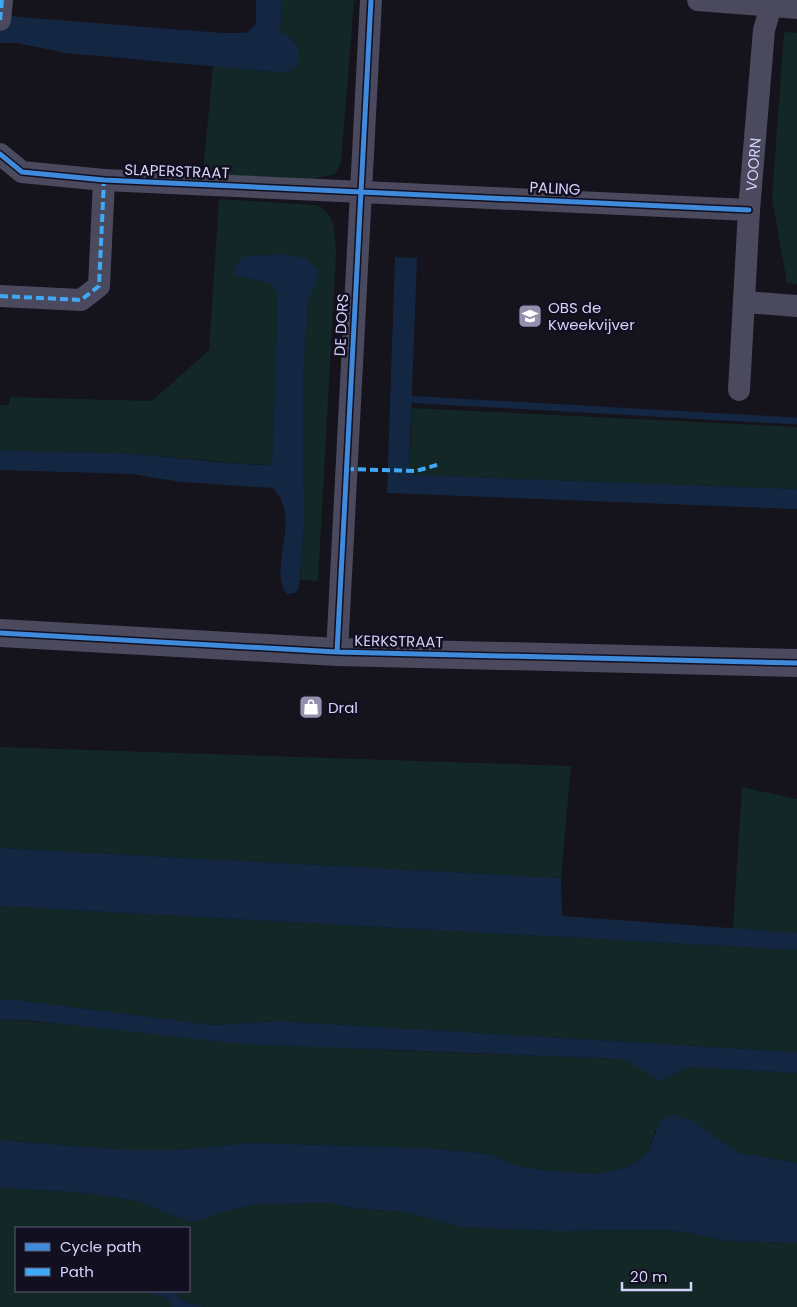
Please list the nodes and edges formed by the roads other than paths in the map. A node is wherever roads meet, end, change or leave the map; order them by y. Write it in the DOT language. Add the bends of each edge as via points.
graph roads {
  1 [pos="371,0"];
  2 [pos="698,0"];
  3 [pos="771,6"];
  4 [pos="797,8"];
  5 [pos="0,154"];
  6 [pos="104,180"];
  7 [pos="360,191"];
  8 [pos="749,210"];
  9 [pos="0,296"];
  10 [pos="745,302"];
  11 [pos="797,306"];
  12 [pos="738,390"];
  13 [pos="0,633"];
  14 [pos="338,652"];
  15 [pos="797,663"];
  1 -- 7 [label="street, DE DORS"];
  2 -- 3 [label="street"];
  3 -- 4 [label="street"];
  3 -- 8 [label="street, VOORN" via="764,30"];
  5 -- 6 [label="street, SLAPERSTRAAT" via="22,172"];
  6 -- 7 [label="street, SLAPERSTRAAT"];
  6 -- 9 [label="street, SLAPERSTRAAT" via="100,286 81,300"];
  7 -- 8 [label="street, PALING"];
  7 -- 14 [label="street, DE DORS"];
  8 -- 10 [label="street, VOORN"];
  10 -- 11 [label="street"];
  10 -- 12 [label="street, VOORN"];
  13 -- 14 [label="street, KERKSTRAAT"];
  14 -- 15 [label="street, KERKSTRAAT"];
}
